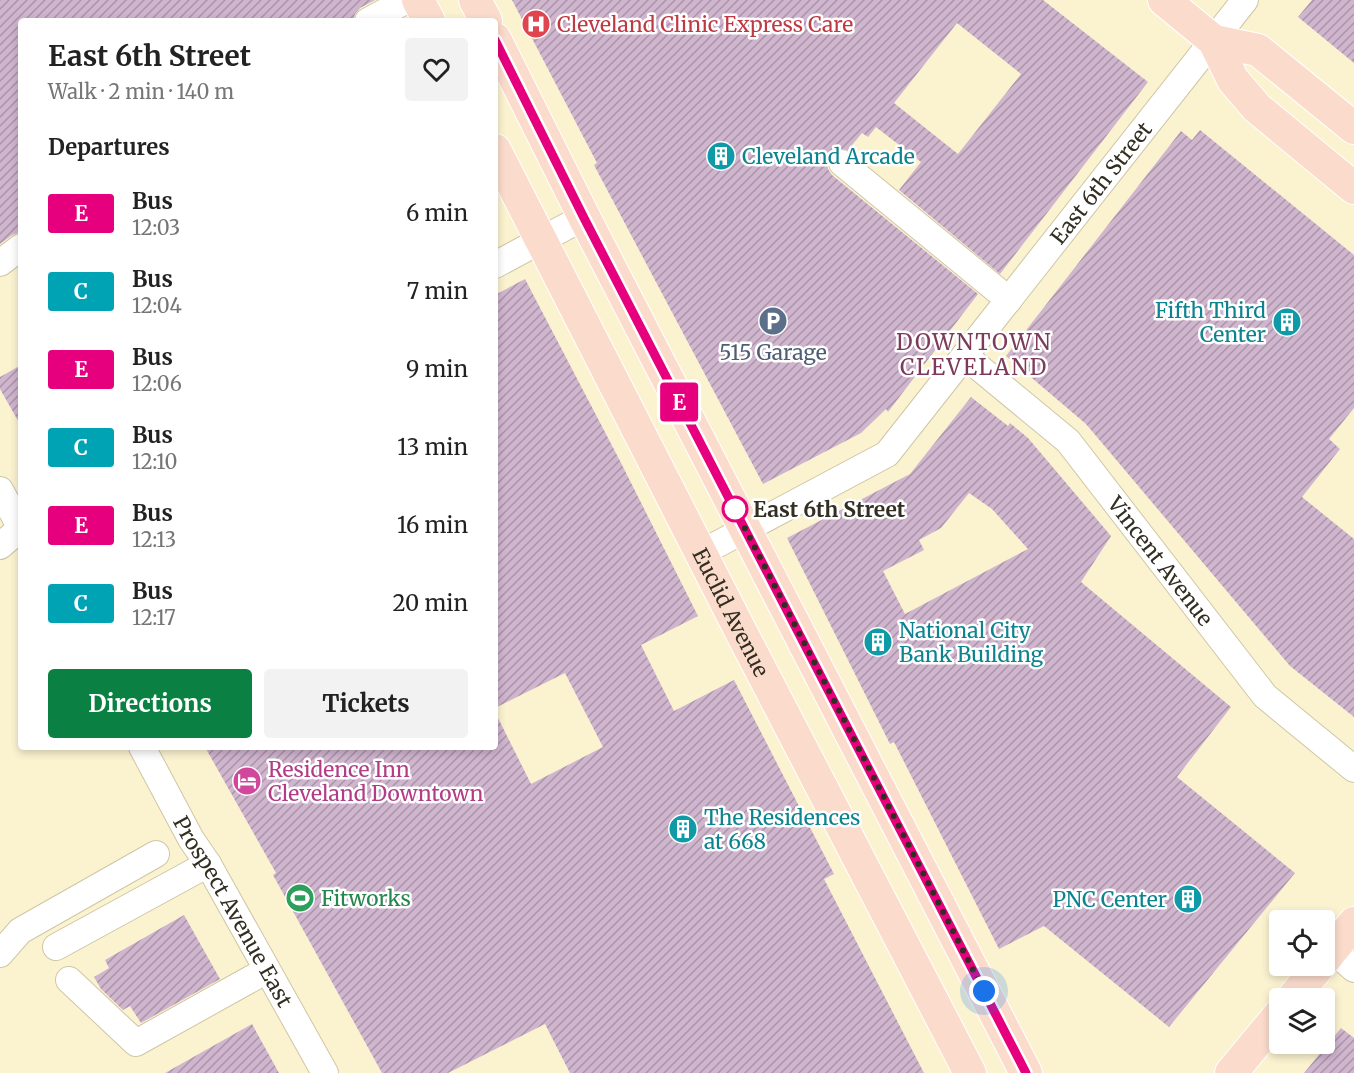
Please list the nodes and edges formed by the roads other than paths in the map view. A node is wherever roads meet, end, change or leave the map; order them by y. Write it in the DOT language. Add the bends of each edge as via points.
graph roads {
  1 [pos="407,0"];
  2 [pos="418,0"];
  3 [pos="475,0"];
  4 [pos="1164,0"];
  5 [pos="1245,0"];
  6 [pos="374,18"];
  7 [pos="427,18"];
  8 [pos="484,18"];
  9 [pos="1214,41"];
  10 [pos="498,45"];
  11 [pos="1354,128"];
  12 [pos="498,156"];
  13 [pos="842,163"];
  14 [pos="1354,188"];
  15 [pos="584,218"];
  16 [pos="541,239"];
  17 [pos="18,249"];
  18 [pos="0,263"];
  19 [pos="498,263"];
  20 [pos="1009,300"];
  21 [pos="965,356"];
  22 [pos="0,490"];
  23 [pos="18,523"];
  24 [pos="745,529"];
  25 [pos="18,531"];
  26 [pos="0,546"];
  27 [pos="701,553"];
  28 [pos="144,750"];
  29 [pos="1354,769"];
  30 [pos="156,854"];
  31 [pos="208,864"];
  32 [pos="1354,923"];
  33 [pos="56,947"];
  34 [pos="0,954"];
  35 [pos="1335,956"];
  36 [pos="267,970"];
  37 [pos="1316,976"];
  38 [pos="69,980"];
  39 [pos="1304,988"];
  40 [pos="1269,1027"];
  41 [pos="325,1073"];
  42 [pos="970,1073"];
  43 [pos="1026,1073"];
  44 [pos="1231,1073"];
  1 -- 6 [label="street"];
  2 -- 7 [label="main road"];
  3 -- 8 [label="main road"];
  4 -- 9 [label="main road"];
  5 -- 9 [label="street, East 6th Street"];
  9 -- 11 [label="main road" via="1258,51"];
  9 -- 14 [label="main road" via="1233,80 1257,108"];
  9 -- 20 [label="street, East 6th Street"];
  10 -- 15 [label="main road"];
  12 -- 16 [label="main road, Euclid Avenue"];
  13 -- 20 [label="street"];
  15 -- 16 [label="street"];
  15 -- 24 [label="main road"];
  16 -- 19 [label="street"];
  16 -- 27 [label="main road, Euclid Avenue"];
  17 -- 18 [label="street"];
  20 -- 21 [label="street, East 6th Street"];
  21 -- 24 [label="street, East 6th Street" via="887,454"];
  21 -- 29 [label="street, Vincent Avenue" via="1068,441 1266,696"];
  22 -- 23 [label="street"];
  24 -- 27 [label="street, East 6th Street"];
  24 -- 43 [label="main road"];
  25 -- 26 [label="street"];
  27 -- 42 [label="main road, Euclid Avenue"];
  28 -- 31 [label="street, Prospect Avenue East"];
  30 -- 34 [label="street" via="20,931"];
  31 -- 33 [label="street"];
  31 -- 36 [label="street, Prospect Avenue East"];
  32 -- 35 [label="main road"];
  36 -- 38 [label="street" via="136,1043"];
  36 -- 41 [label="street, Prospect Avenue East"];
  37 -- 39 [label="main road"];
  40 -- 44 [label="main road"];
}
